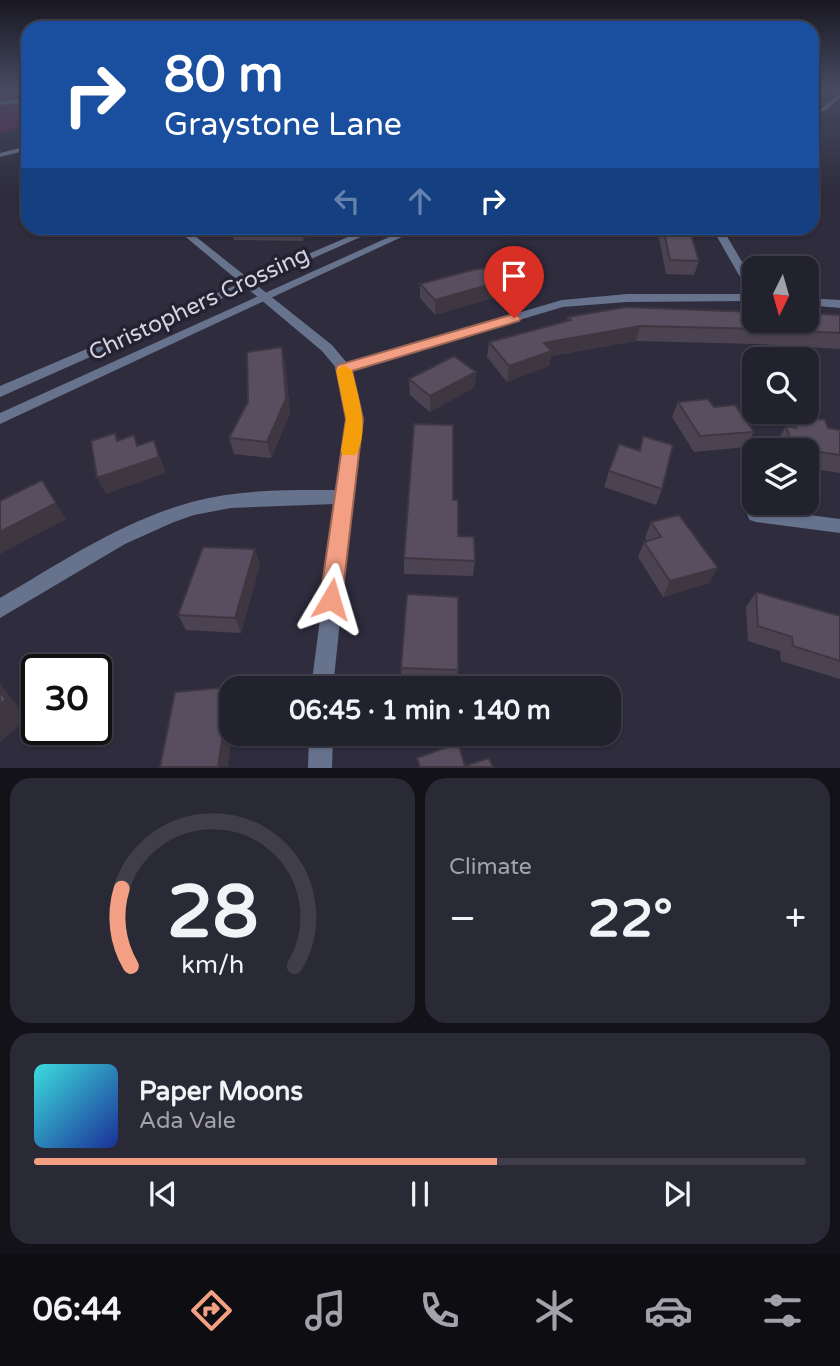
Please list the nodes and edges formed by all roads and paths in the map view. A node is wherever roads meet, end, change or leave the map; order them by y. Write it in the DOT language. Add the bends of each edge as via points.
graph roads {
  1 [pos="21,150"];
  2 [pos="0,155"];
  3 [pos="188,235"];
  4 [pos="360,235"];
  5 [pos="401,235"];
  6 [pos="721,235"];
  7 [pos="742,270"];
  8 [pos="248,284"];
  9 [pos="266,296"];
  10 [pos="742,298"];
  11 [pos="819,303"];
  12 [pos="840,304"];
  13 [pos="344,368"];
  14 [pos="0,392"];
  15 [pos="0,419"];
  16 [pos="343,497"];
  17 [pos="756,515"];
  18 [pos="840,526"];
  19 [pos="0,609"];
  20 [pos="323,676"];
  21 [pos="321,746"];
  22 [pos="320,768"];
  1 -- 2 [label="street"];
  3 -- 8 [label="street"];
  4 -- 8 [label="street, Christophers Crossing"];
  5 -- 9 [label="street, Christophers Crossing"];
  6 -- 7 [label="street"];
  8 -- 9 [label="street"];
  8 -- 14 [label="street, Christophers Crossing"];
  9 -- 13 [label="street"];
  9 -- 15 [label="street, Christophers Crossing"];
  10 -- 13 [label="street" via="627,298 562,304"];
  11 -- 12 [label="street"];
  13 -- 16 [label="street" via="354,419"];
  16 -- 19 [label="street" via="259,498 194,508 133,531"];
  16 -- 20 [label="street"];
  17 -- 18 [label="street"];
  21 -- 22 [label="street"];
}
